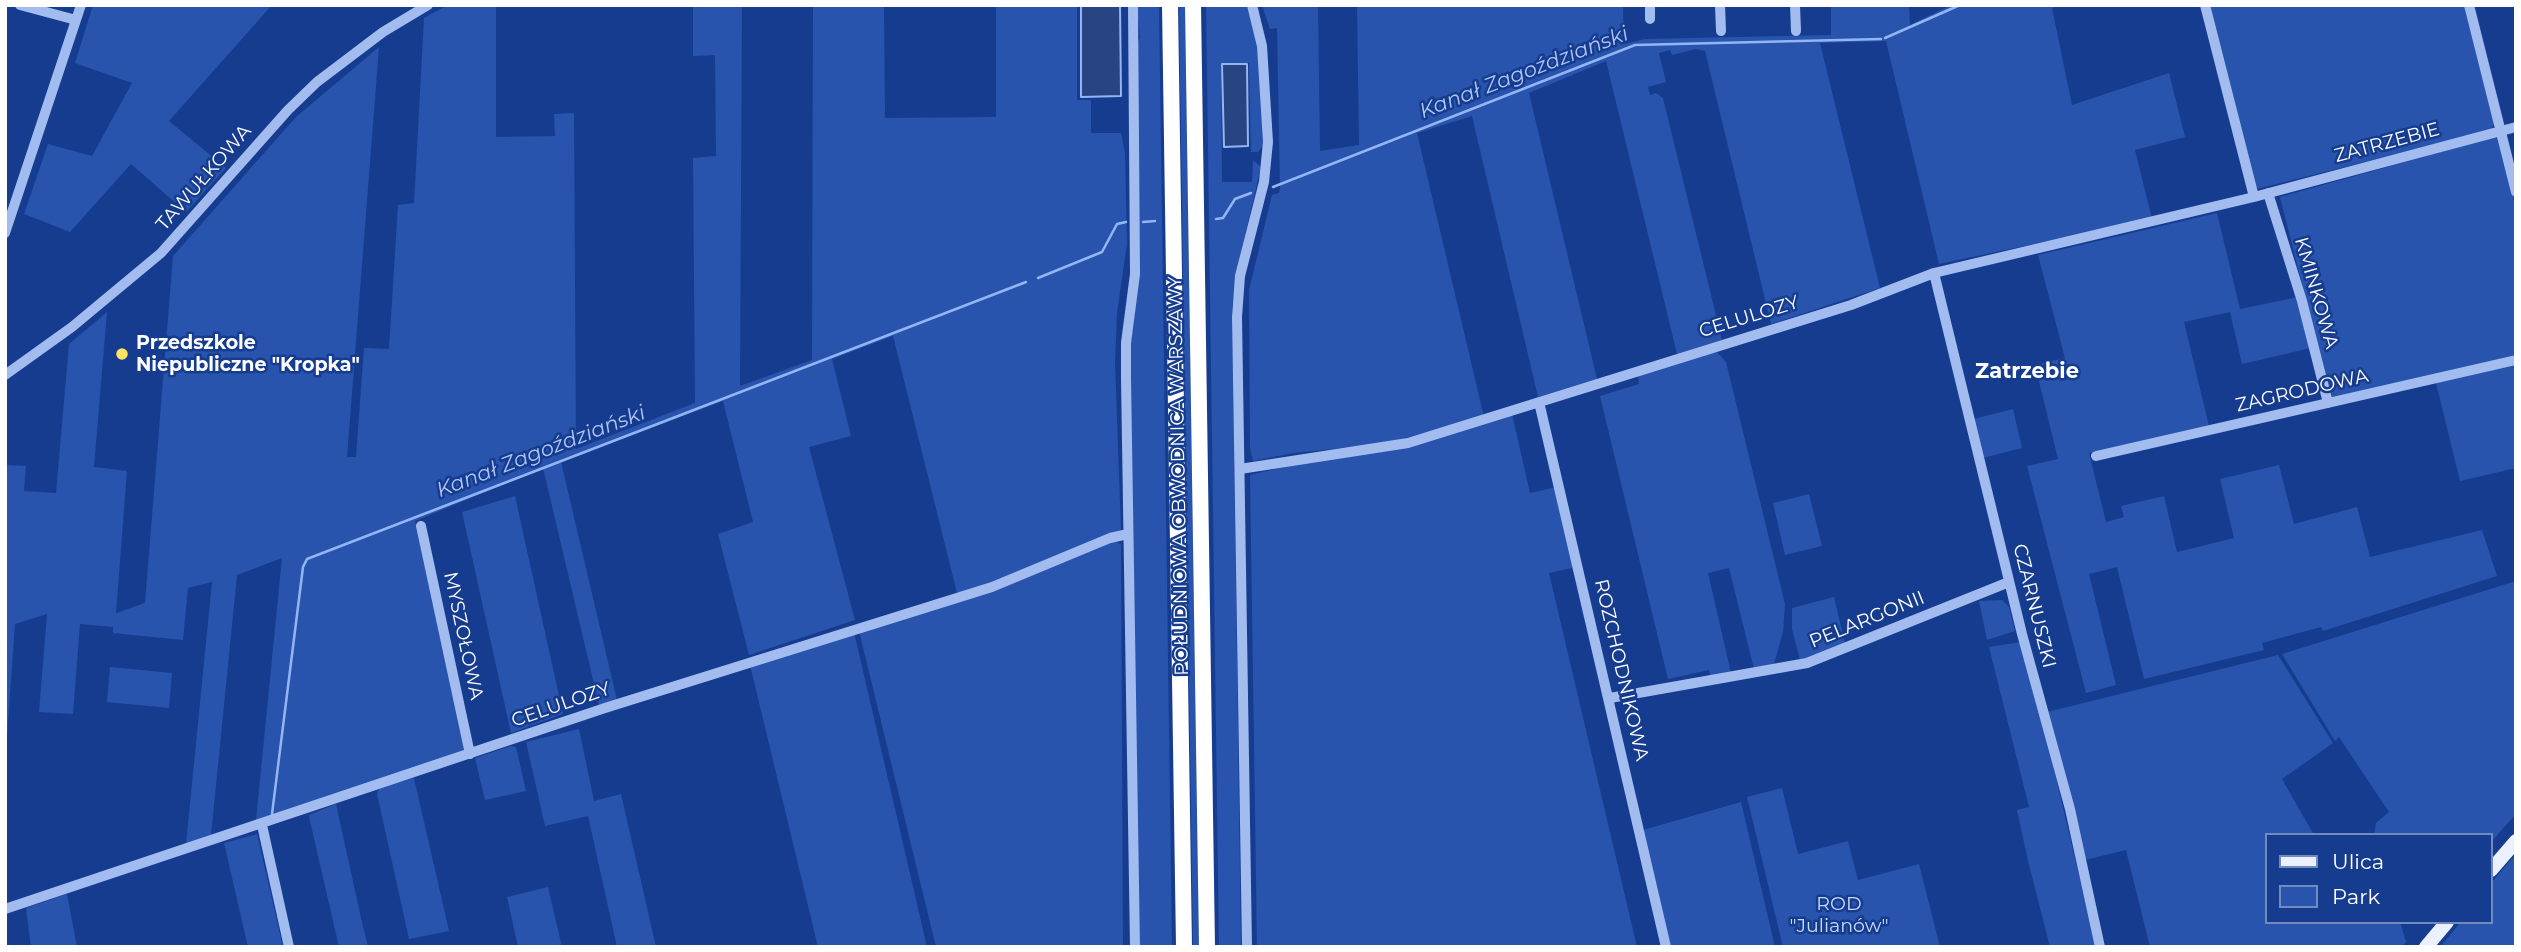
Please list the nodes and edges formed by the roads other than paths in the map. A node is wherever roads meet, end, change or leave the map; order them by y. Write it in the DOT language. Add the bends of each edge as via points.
graph roads {
  1 [pos="20,5"];
  2 [pos="80,5"];
  3 [pos="428,5"];
  4 [pos="1133,5"];
  5 [pos="1170,5"];
  6 [pos="1193,5"];
  7 [pos="1252,5"];
  8 [pos="1650,5"];
  9 [pos="1720,5"];
  10 [pos="1796,5"];
  11 [pos="2206,5"];
  12 [pos="2469,5"];
  13 [pos="1650,19"];
  14 [pos="76,20"];
  15 [pos="1721,31"];
  16 [pos="1796,31"];
  17 [pos="2516,127"];
  18 [pos="2501,131"];
  19 [pos="2516,192"];
  20 [pos="2268,193"];
  21 [pos="2254,197"];
  22 [pos="5,233"];
  23 [pos="1934,273"];
  24 [pos="2516,360"];
  25 [pos="5,375"];
  26 [pos="1539,402"];
  27 [pos="2328,403"];
  28 [pos="2096,456"];
  29 [pos="1240,469"];
  30 [pos="421,526"];
  31 [pos="1128,534"];
  32 [pos="2009,582"];
  33 [pos="1609,698"];
  34 [pos="470,754"];
  35 [pos="266,824"];
  36 [pos="2516,841"];
  37 [pos="2493,868"];
  38 [pos="5,909"];
  39 [pos="2445,924"];
  40 [pos="289,947"];
  41 [pos="1135,947"];
  42 [pos="1184,947"];
  43 [pos="1208,947"];
  44 [pos="1247,947"];
  45 [pos="1666,947"];
  46 [pos="2099,947"];
  47 [pos="2426,947"];
  1 -- 14 [label="street"];
  2 -- 14 [label="street"];
  3 -- 25 [label="street, TAWUŁKOWA" via="317,82 162,253"];
  4 -- 31 [label="street" via="1135,274 1126,343"];
  5 -- 42 [label="highway, POŁUDNIOWA OBWODNICA WARSZAWY"];
  6 -- 43 [label="highway, POŁUDNIOWA OBWODNICA WARSZAWY"];
  7 -- 29 [label="street" via="1262,46 1268,142 1264,182 1237,295"];
  8 -- 13 [label="street"];
  9 -- 15 [label="street"];
  10 -- 16 [label="street"];
  11 -- 21 [label="street"];
  12 -- 18 [label="street"];
  14 -- 22 [label="street"];
  17 -- 18 [label="street, ZATRZEBIE"];
  18 -- 19 [label="street"];
  18 -- 20 [label="street, ZATRZEBIE"];
  20 -- 21 [label="street, CELULOZY"];
  20 -- 27 [label="street, KMINKOWA"];
  21 -- 23 [label="street, CELULOZY"];
  23 -- 26 [label="street, CELULOZY" via="1851,304"];
  23 -- 32 [label="street, CZARNUSZKI"];
  24 -- 27 [label="street, ZAGRODOWA"];
  26 -- 29 [label="street, CELULOZY" via="1408,443"];
  26 -- 33 [label="street, ROZCHODNIKOWA"];
  27 -- 28 [label="street, ZAGRODOWA"];
  29 -- 44 [label="street"];
  30 -- 34 [label="street, MYSZOŁOWA"];
  31 -- 34 [label="street, CELULOZY" via="992,587"];
  31 -- 41 [label="street"];
  32 -- 33 [label="street, PELARGONII" via="1807,663"];
  32 -- 46 [label="street, CZARNUSZKI" via="2070,809"];
  33 -- 45 [label="street, ROZCHODNIKOWA"];
  34 -- 35 [label="street, CELULOZY"];
  35 -- 38 [label="street, CELULOZY"];
  35 -- 40 [label="street"];
  36 -- 37 [label="main road"];
  39 -- 47 [label="main road"];
}
